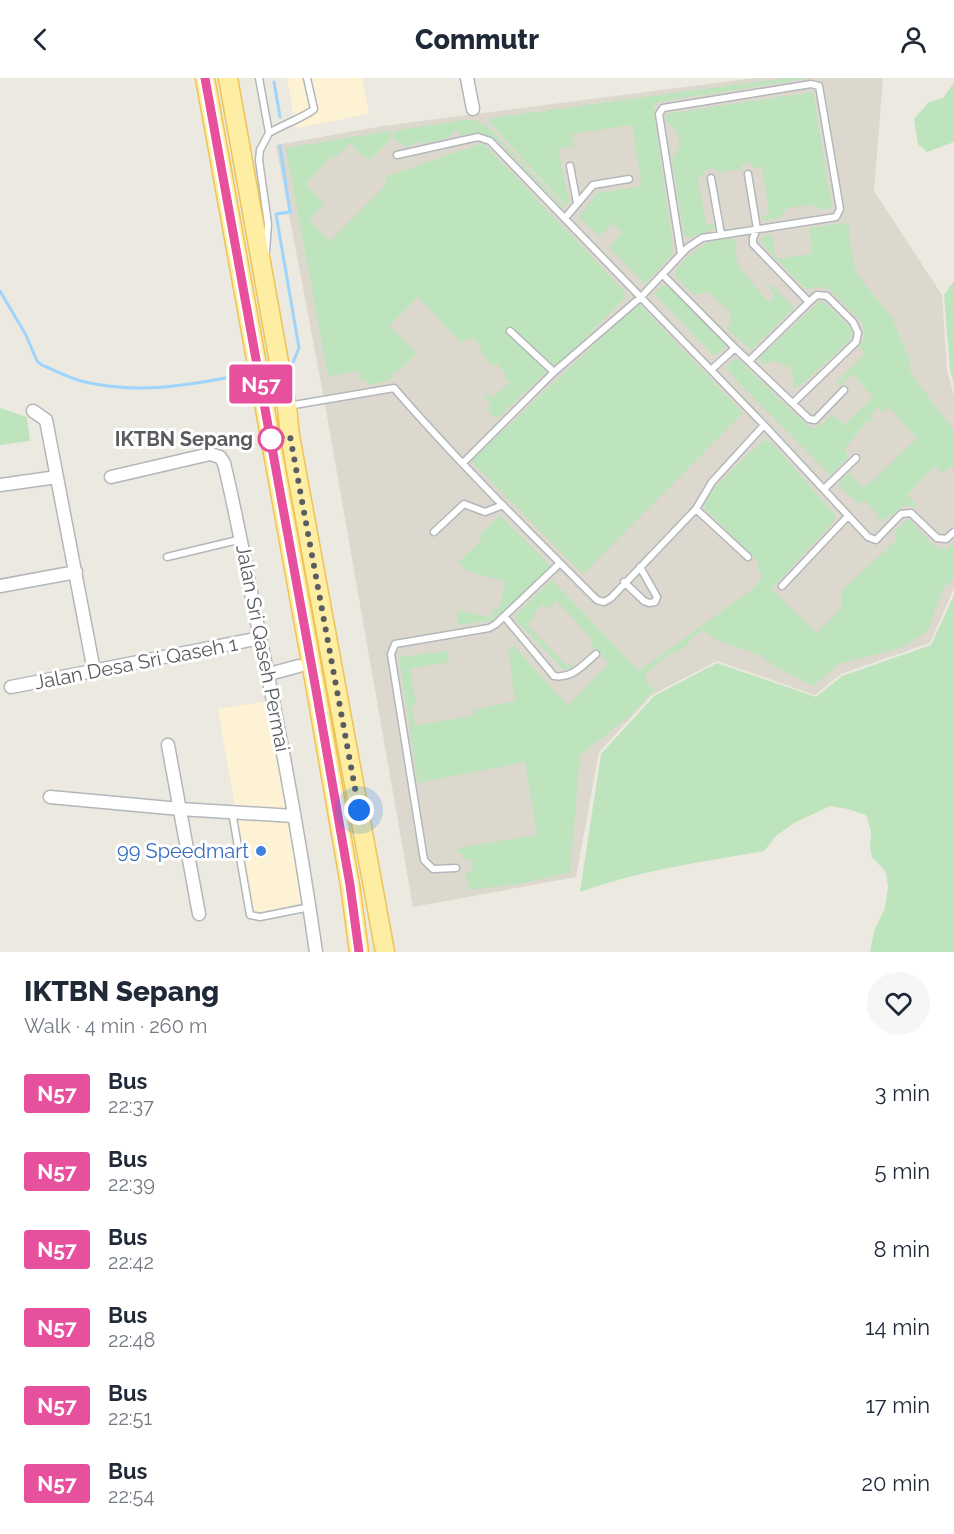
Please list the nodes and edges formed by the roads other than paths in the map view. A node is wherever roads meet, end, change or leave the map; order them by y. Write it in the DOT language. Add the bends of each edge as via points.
graph roads {
  1 [pos="205,78"];
  2 [pos="228,78"];
  3 [pos="260,78"];
  4 [pos="307,78"];
  5 [pos="467,78"];
  6 [pos="473,109"];
  7 [pos="269,133"];
  8 [pos="397,155"];
  9 [pos="570,166"];
  10 [pos="748,174"];
  11 [pos="711,178"];
  12 [pos="629,179"];
  13 [pos="577,203"];
  14 [pos="566,218"];
  15 [pos="757,229"];
  16 [pos="721,234"];
  17 [pos="681,254"];
  18 [pos="663,275"];
  19 [pos="265,278"];
  20 [pos="641,297"];
  21 [pos="809,302"];
  22 [pos="510,331"];
  23 [pos="735,348"];
  24 [pos="749,361"];
  25 [pos="711,370"];
  26 [pos="554,372"];
  27 [pos="844,390"];
  28 [pos="793,403"];
  29 [pos="287,406"];
  30 [pos="33,411"];
  31 [pos="764,425"];
  32 [pos="856,458"];
  33 [pos="463,464"];
  34 [pos="57,477"];
  35 [pos="111,477"];
  36 [pos="0,485"];
  37 [pos="824,489"];
  38 [pos="503,505"];
  39 [pos="696,509"];
  40 [pos="848,516"];
  41 [pos="434,532"];
  42 [pos="954,532"];
  43 [pos="242,539"];
  44 [pos="167,557"];
  45 [pos="748,557"];
  46 [pos="560,563"];
  47 [pos="640,567"];
  48 [pos="75,572"];
  49 [pos="624,582"];
  50 [pos="0,586"];
  51 [pos="782,586"];
  52 [pos="504,616"];
  53 [pos="306,632"];
  54 [pos="260,638"];
  55 [pos="596,654"];
  56 [pos="298,666"];
  57 [pos="94,671"];
  58 [pos="268,674"];
  59 [pos="11,687"];
  60 [pos="316,690"];
  61 [pos="168,745"];
  62 [pos="50,797"];
  63 [pos="180,809"];
  64 [pos="232,812"];
  65 [pos="294,816"];
  66 [pos="456,868"];
  67 [pos="310,907"];
  68 [pos="199,914"];
  69 [pos="359,946"];
  70 [pos="316,952"];
  71 [pos="385,952"];
  1 -- 53 [label="main road"];
  2 -- 19 [label="main road"];
  3 -- 7 [label="lane"];
  4 -- 7 [label="lane" via="314,109"];
  5 -- 6 [label="street"];
  7 -- 19 [label="lane" via="259,160 268,224"];
  8 -- 14 [label="lane" via="478,137 490,141"];
  9 -- 13 [label="lane"];
  10 -- 15 [label="lane"];
  11 -- 16 [label="lane"];
  12 -- 13 [label="lane" via="593,185"];
  13 -- 14 [label="lane"];
  14 -- 20 [label="lane"];
  15 -- 16 [label="lane"];
  15 -- 17 [label="lane" via="836,217 840,208 819,86 811,84 663,108 659,114"];
  15 -- 21 [label="lane" via="753,244"];
  16 -- 17 [label="lane" via="702,238"];
  17 -- 18 [label="lane"];
  18 -- 20 [label="lane"];
  18 -- 23 [label="lane"];
  19 -- 29 [label="main road"];
  20 -- 25 [label="lane"];
  20 -- 26 [label="lane"];
  21 -- 24 [label="lane"];
  21 -- 28 [label="lane" via="817,295 827,296 853,322 858,333 856,342"];
  22 -- 26 [label="lane"];
  23 -- 24 [label="lane"];
  23 -- 25 [label="lane"];
  24 -- 28 [label="lane"];
  25 -- 31 [label="lane"];
  26 -- 33 [label="lane"];
  27 -- 28 [label="lane" via="815,420"];
  29 -- 33 [label="lane" via="394,388"];
  29 -- 71 [label="main road"];
  30 -- 34 [label="street" via="46,420"];
  31 -- 37 [label="lane"];
  31 -- 39 [label="lane" via="712,482"];
  32 -- 37 [label="lane"];
  33 -- 38 [label="lane"];
  34 -- 36 [label="street"];
  34 -- 48 [label="street"];
  35 -- 43 [label="street, Jalan Sri Qaseh Permai" via="210,454 220,457"];
  37 -- 40 [label="lane"];
  38 -- 41 [label="lane" via="485,512 464,504"];
  38 -- 46 [label="lane"];
  39 -- 45 [label="lane"];
  39 -- 47 [label="lane"];
  40 -- 42 [label="lane" via="876,540 901,514 911,513 937,538 946,539"];
  40 -- 51 [label="lane"];
  43 -- 44 [label="lane"];
  43 -- 54 [label="street, Jalan Sri Qaseh Permai"];
  46 -- 49 [label="lane" via="597,600 611,598"];
  46 -- 52 [label="lane"];
  47 -- 49 [label="lane"];
  47 -- 49 [label="lane" via="657,597 655,602 644,601"];
  48 -- 50 [label="street"];
  48 -- 57 [label="street"];
  52 -- 55 [label="lane" via="554,676 573,674"];
  52 -- 66 [label="lane" via="489,628 395,644 391,654 424,860 433,868"];
  53 -- 56 [label="main road"];
  53 -- 60 [label="main road"];
  54 -- 57 [label="street, Jalan Desa Sri Qaseh 1"];
  54 -- 58 [label="street, Jalan Sri Qaseh Permai"];
  56 -- 58 [label="street"];
  56 -- 60 [label="main road"];
  57 -- 59 [label="street, Jalan Desa Sri Qaseh 1"];
  58 -- 65 [label="street, Jalan Sri Qaseh Permai"];
  60 -- 69 [label="main road"];
  61 -- 63 [label="street"];
  62 -- 63 [label="street"];
  63 -- 64 [label="street"];
  63 -- 68 [label="street"];
  64 -- 65 [label="street"];
  64 -- 67 [label="lane" via="250,915 260,917"];
  65 -- 67 [label="street, Jalan Sri Qaseh Permai"];
  67 -- 70 [label="street, Jalan Sri Qaseh Permai"];
}
